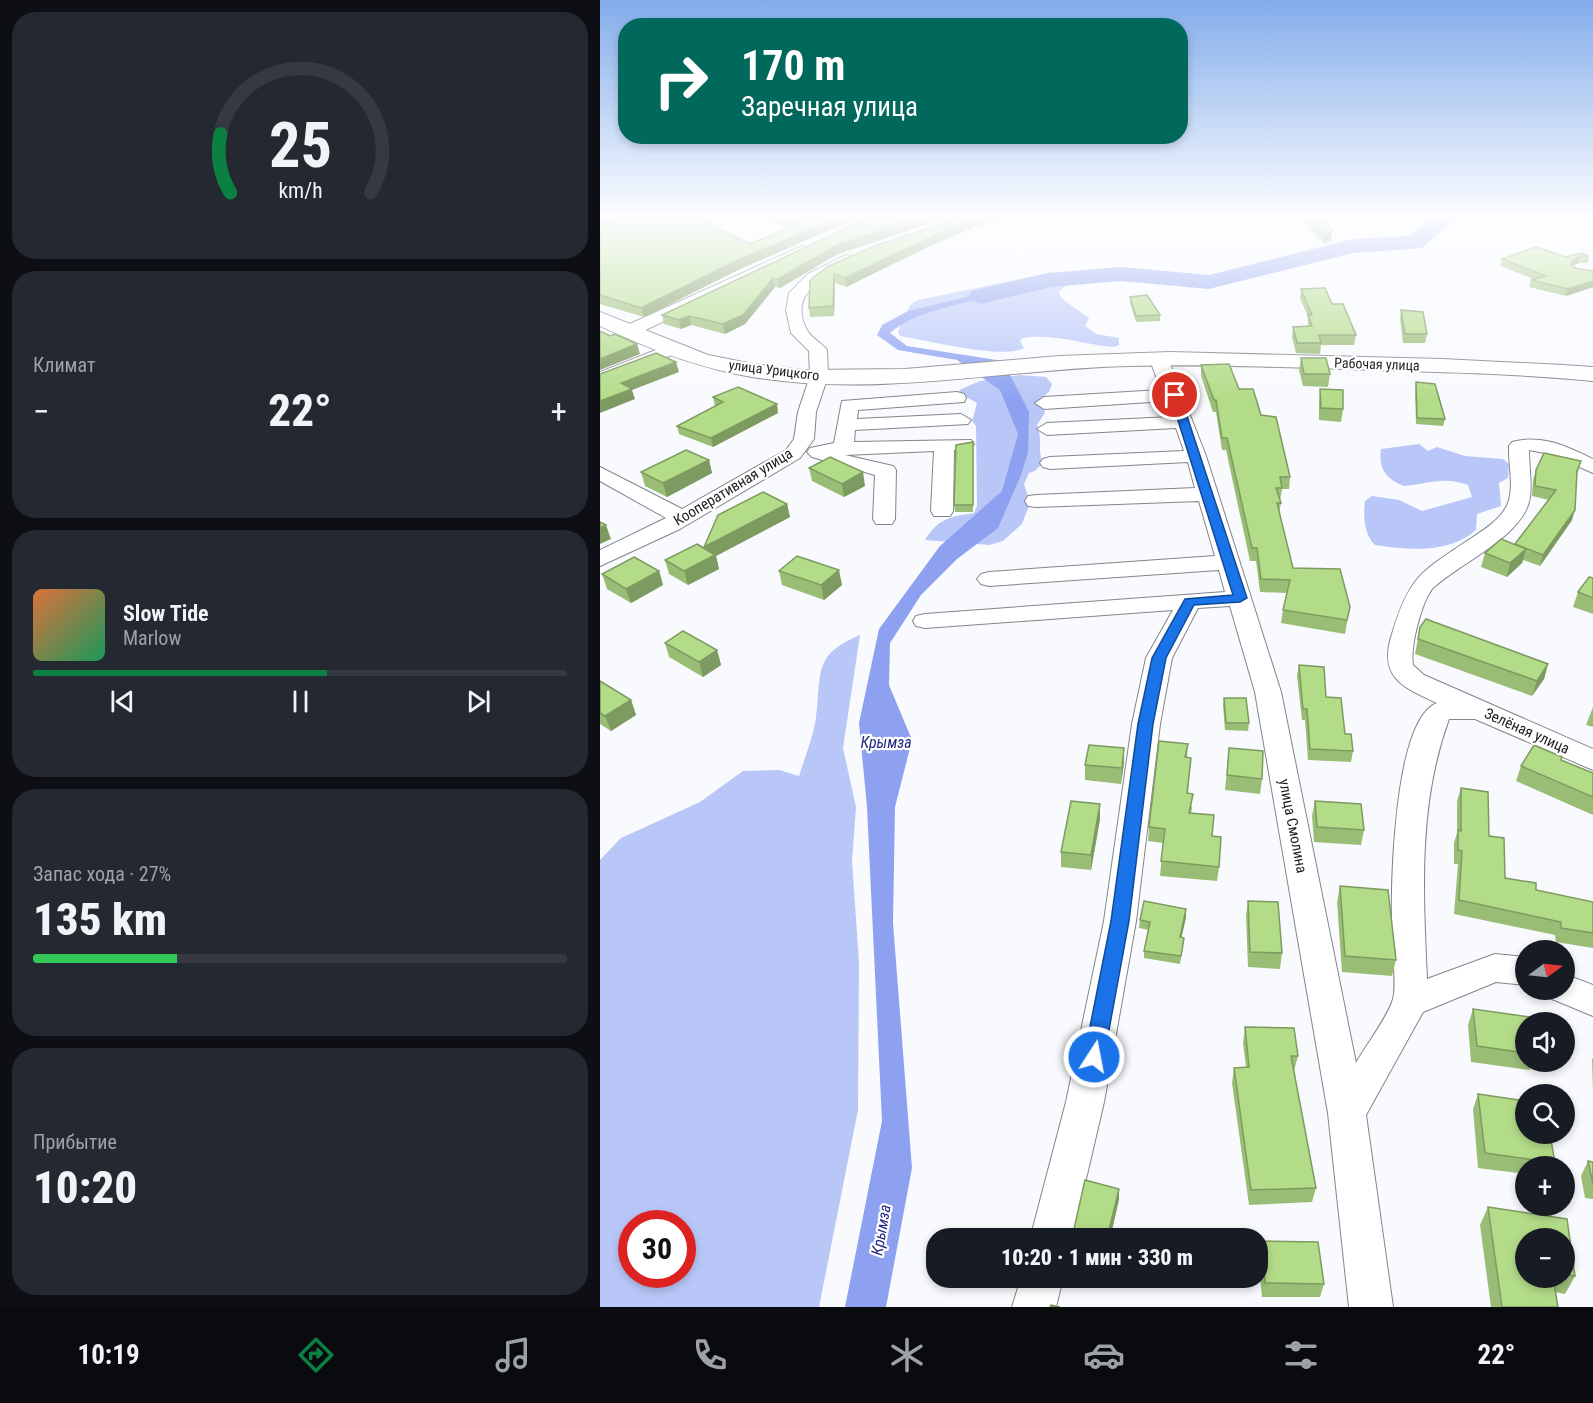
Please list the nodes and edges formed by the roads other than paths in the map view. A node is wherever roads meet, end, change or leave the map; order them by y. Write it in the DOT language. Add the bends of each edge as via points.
graph roads {
  1 [pos="742,278"];
  2 [pos="812,278"];
  3 [pos="600,318"];
  4 [pos="629,331"];
  5 [pos="670,349"];
  6 [pos="1159,360"];
  7 [pos="1053,364"];
  8 [pos="1593,374"];
  9 [pos="819,376"];
  10 [pos="600,378"];
  11 [pos="957,398"];
  12 [pos="1044,403"];
  13 [pos="1179,409"];
  14 [pos="961,420"];
  15 [pos="845,425"];
  16 [pos="1047,429"];
  17 [pos="810,446"];
  18 [pos="838,449"];
  19 [pos="1196,456"];
  20 [pos="1050,463"];
  21 [pos="1593,467"];
  22 [pos="600,474"];
  23 [pos="1207,494"];
  24 [pos="1036,501"];
  25 [pos="942,511"];
  26 [pos="681,518"];
  27 [pos="884,519"];
  28 [pos="600,559"];
  29 [pos="1229,562"];
  30 [pos="989,579"];
  31 [pos="1240,598"];
  32 [pos="1190,602"];
  33 [pos="925,621"];
  34 [pos="1472,707"];
  35 [pos="1593,760"];
  36 [pos="1515,970"];
  37 [pos="1575,994"];
  38 [pos="1410,1001"];
  39 [pos="1593,1001"];
  40 [pos="1347,1113"];
  41 [pos="1054,1228"];
  42 [pos="1040,1288"];
  43 [pos="1035,1307"];
  44 [pos="1371,1307"];
  1 -- 4 [label="street"];
  2 -- 9 [label="street" via="797,293 794,310 799,333 818,350"];
  3 -- 4 [label="main road, улица Урицкого"];
  4 -- 5 [label="main road, улица Урицкого"];
  5 -- 9 [label="main road, улица Урицкого" via="734,366"];
  5 -- 10 [label="street"];
  6 -- 7 [label="main road, Рабочая улица"];
  6 -- 8 [label="main road, Рабочая улица" via="1479,367"];
  6 -- 13 [label="street, улица Смолина"];
  7 -- 9 [label="main road, улица Урицкого" via="958,372"];
  9 -- 17 [label="street, Кооперативная улица" via="807,412"];
  11 -- 15 [label="street" via="853,403 847,408"];
  12 -- 13 [label="street"];
  13 -- 16 [label="street"];
  13 -- 19 [label="street, улица Смолина"];
  14 -- 15 [label="street"];
  15 -- 18 [label="street" via="843,447"];
  17 -- 18 [label="street"];
  17 -- 26 [label="street, Кооперативная улица"];
  17 -- 27 [label="street" via="860,466 886,470"];
  18 -- 25 [label="street" via="954,445"];
  19 -- 20 [label="street"];
  19 -- 23 [label="street, улица Смолина"];
  21 -- 34 [label="street, Зелёная улица" via="1546,445 1519,446 1519,500 1515,512 1423,584 1400,646 1401,670 1406,677"];
  22 -- 26 [label="street"];
  23 -- 24 [label="street"];
  23 -- 29 [label="street, улица Смолина"];
  26 -- 28 [label="street, Кооперативная улица"];
  29 -- 30 [label="street"];
  29 -- 31 [label="street, улица Смолина"];
  31 -- 32 [label="street"];
  31 -- 40 [label="street, улица Смолина" via="1268,692"];
  32 -- 33 [label="street"];
  32 -- 41 [label="street" via="1159,658 1146,724 1120,921 1085,1102"];
  34 -- 35 [label="street, Зелёная улица"];
  34 -- 38 [label="street" via="1437,713 1415,794 1407,874"];
  36 -- 38 [label="street" via="1495,968"];
  37 -- 39 [label="street"];
  38 -- 40 [label="street"];
  40 -- 44 [label="street, улица Смолина"];
  42 -- 43 [label="street"];
}
